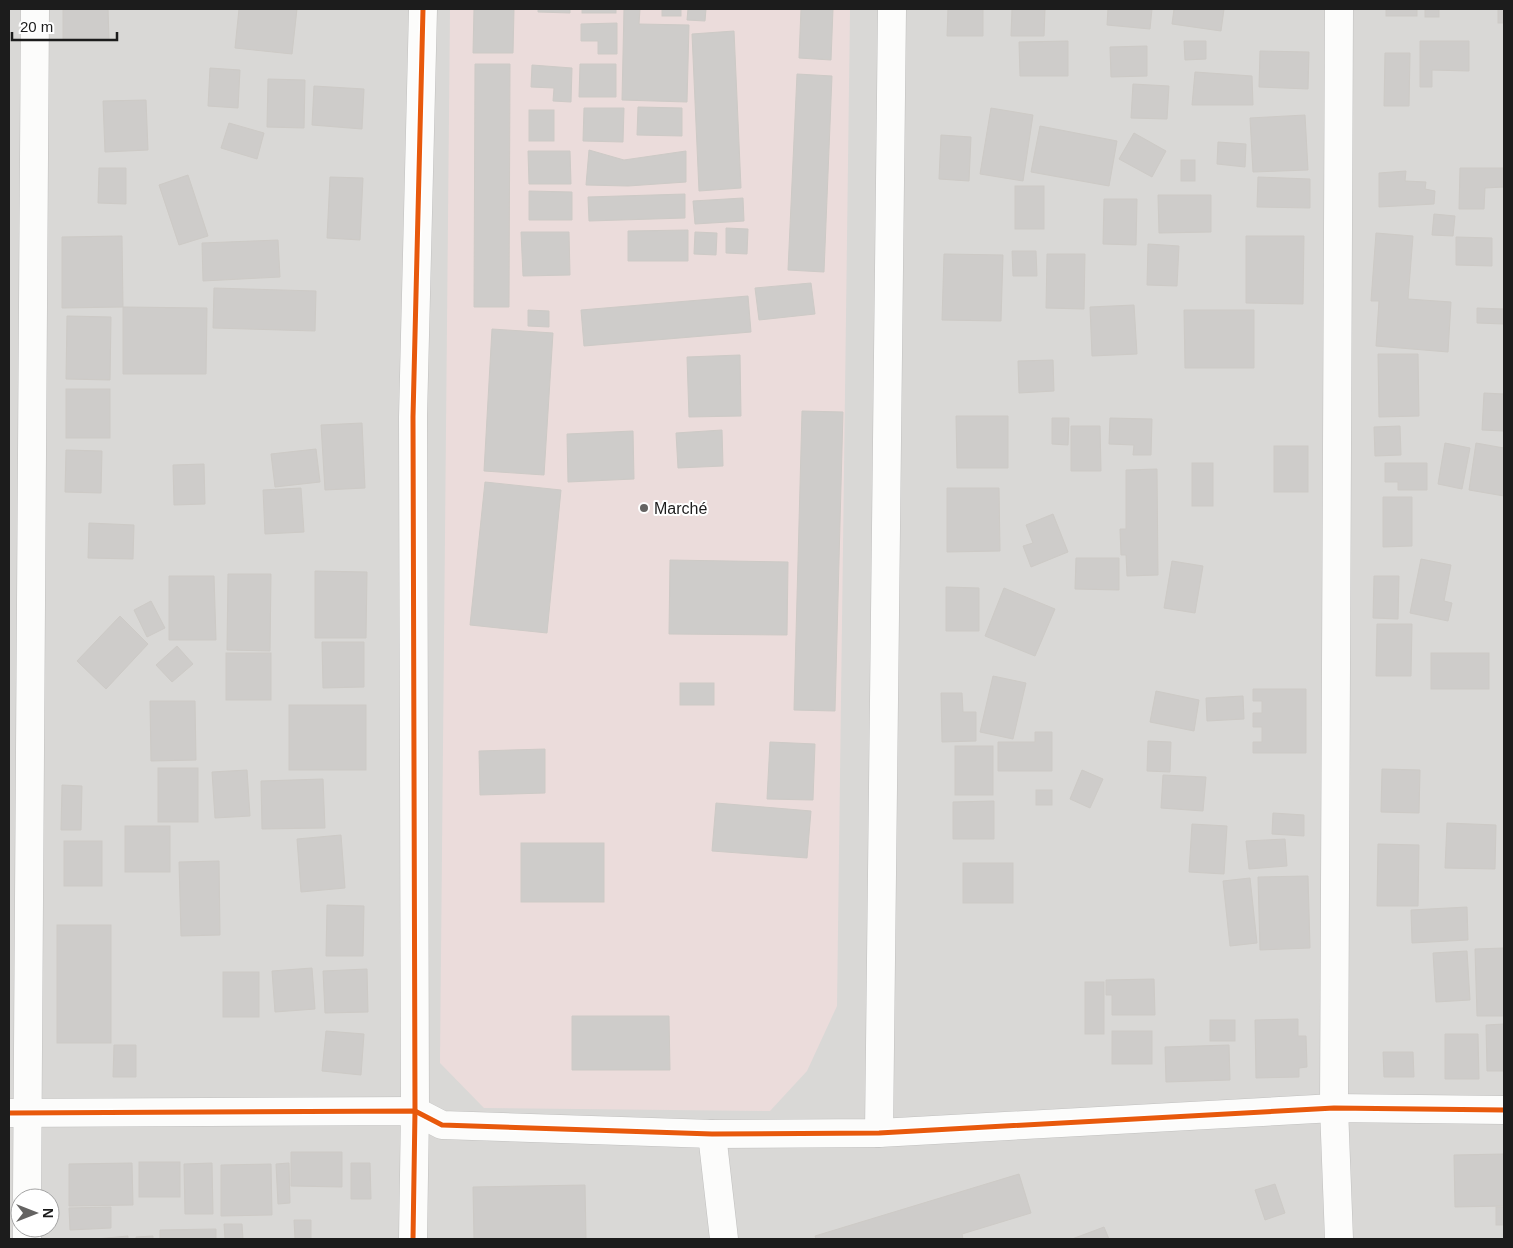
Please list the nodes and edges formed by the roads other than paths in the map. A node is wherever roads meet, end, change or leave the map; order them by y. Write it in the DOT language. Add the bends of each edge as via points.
graph roads {
  1 [pos="35,9"];
  2 [pos="423,9"];
  3 [pos="892,9"];
  4 [pos="1339,9"];
  5 [pos="1334,1108"];
  6 [pos="1504,1110"];
  7 [pos="415,1111"];
  8 [pos="18,1113"];
  9 [pos="879,1133"];
  10 [pos="712,1134"];
  11 [pos="26,1188"];
  12 [pos="414,1239"];
  13 [pos="724,1239"];
  14 [pos="1339,1239"];
  1 -- 8 [label="street"];
  2 -- 7 [label="street" via="412,417"];
  3 -- 9 [label="street"];
  4 -- 5 [label="street"];
  5 -- 6 [label="street"];
  5 -- 9 [label="street"];
  5 -- 14 [label="street"];
  7 -- 8 [label="street"];
  7 -- 10 [label="street" via="442,1125"];
  7 -- 12 [label="street"];
  8 -- 11 [label="street"];
  9 -- 10 [label="street"];
  10 -- 13 [label="street"];
}
